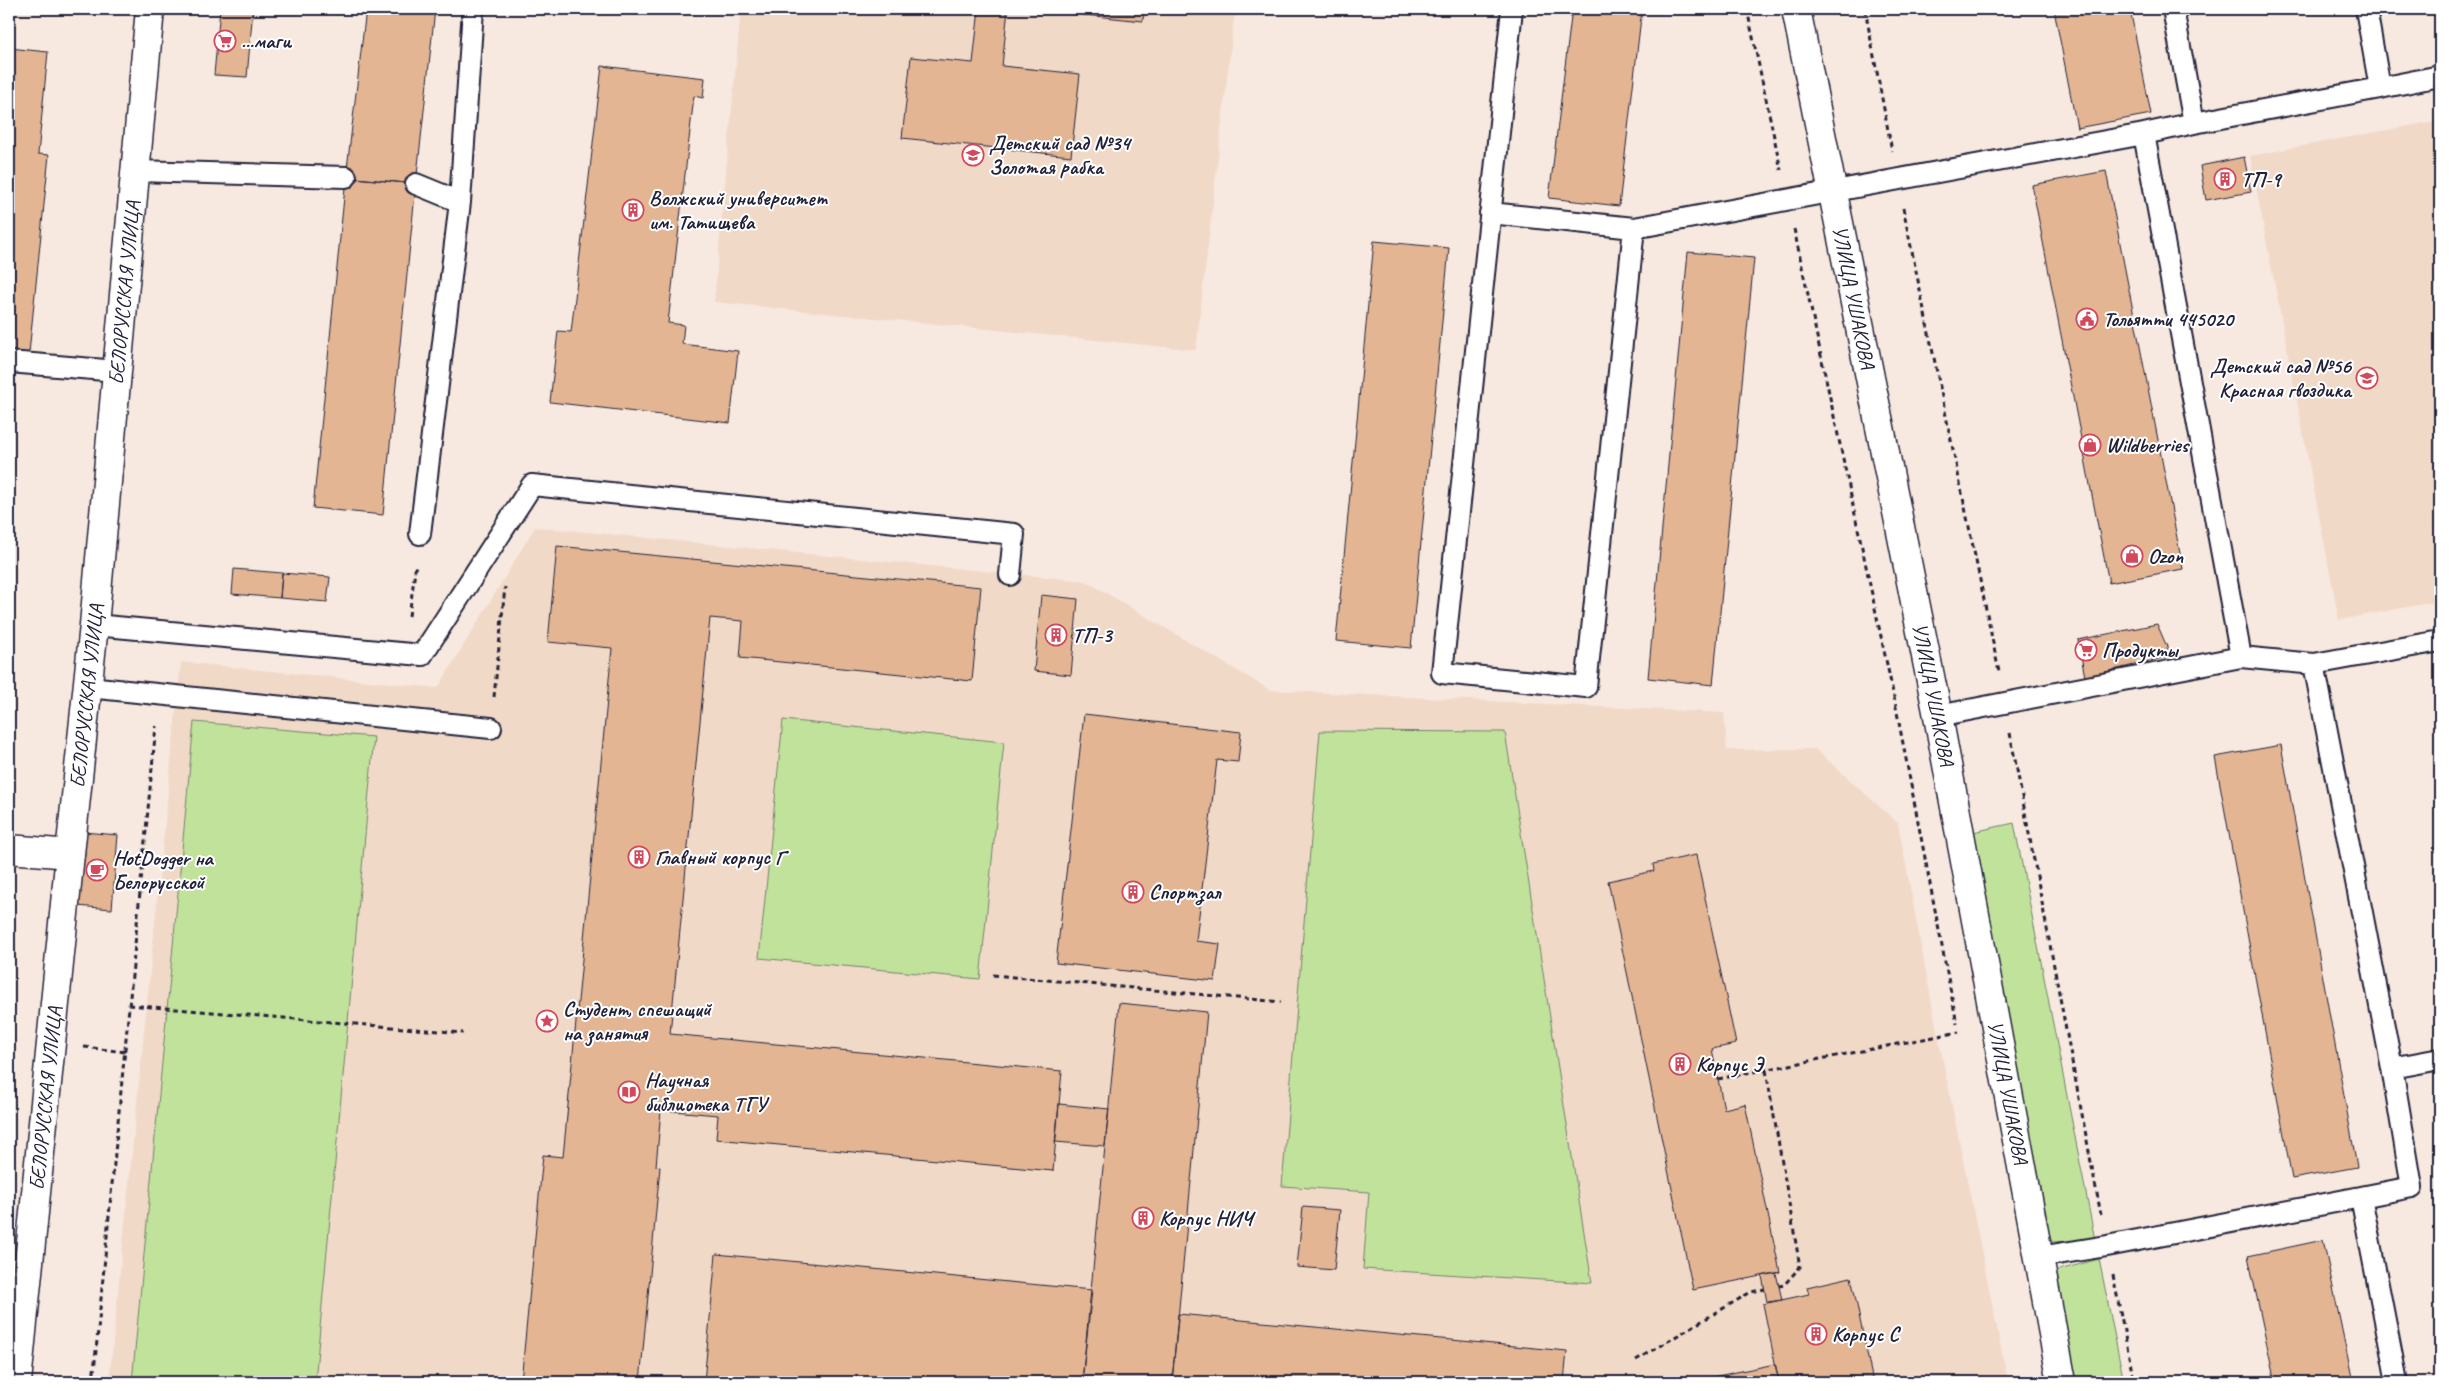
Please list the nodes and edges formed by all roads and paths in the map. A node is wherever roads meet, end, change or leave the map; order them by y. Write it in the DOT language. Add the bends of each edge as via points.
graph roads {
  1 [pos="150,9"];
  2 [pos="473,9"];
  3 [pos="1512,9"];
  4 [pos="1747,9"];
  5 [pos="1796,9"];
  6 [pos="2173,9"];
  7 [pos="2366,9"];
  8 [pos="2440,76"];
  9 [pos="2380,88"];
  10 [pos="2194,123"];
  11 [pos="2144,134"];
  12 [pos="135,171"];
  13 [pos="346,177"];
  14 [pos="416,184"];
  15 [pos="1833,193"];
  16 [pos="1788,201"];
  17 [pos="460,202"];
  18 [pos="1490,213"];
  19 [pos="1634,228"];
  20 [pos="9,362"];
  21 [pos="117,371"];
  22 [pos="420,534"];
  23 [pos="1010,575"];
  24 [pos="94,625"];
  25 [pos="2440,641"];
  26 [pos="404,654"];
  27 [pos="2240,657"];
  28 [pos="2314,664"];
  29 [pos="88,687"];
  30 [pos="159,695"];
  31 [pos="1938,716"];
  32 [pos="1898,722"];
  33 [pos="490,728"];
  34 [pos="9,848"];
  35 [pos="70,854"];
  36 [pos="994,975"];
  37 [pos="1281,1002"];
  38 [pos="129,1005"];
  39 [pos="1959,1032"];
  40 [pos="463,1033"];
  41 [pos="2440,1059"];
  42 [pos="2392,1068"];
  43 [pos="1766,1070"];
  44 [pos="1718,1079"];
  45 [pos="2361,1197"];
  46 [pos="2038,1257"];
  47 [pos="1779,1286"];
  48 [pos="1765,1289"];
  49 [pos="1636,1360"];
  50 [pos="17,1382"];
  51 [pos="93,1382"];
  52 [pos="2062,1382"];
  53 [pos="2397,1382"];
  1 -- 12 [label="street, БЕЛОРУССКАЯ УЛИЦА"];
  2 -- 17 [label="lane"];
  3 -- 18 [label="lane"];
  4 -- 16 [label="path"];
  5 -- 15 [label="street, УЛИЦА УШАКОВА"];
  6 -- 10 [label="lane"];
  7 -- 9 [label="lane"];
  8 -- 9 [label="lane"];
  9 -- 10 [label="lane"];
  10 -- 11 [label="lane"];
  11 -- 15 [label="lane"];
  11 -- 27 [label="lane"];
  12 -- 13 [label="lane"];
  12 -- 21 [label="street, БЕЛОРУССКАЯ УЛИЦА"];
  14 -- 17 [label="lane"];
  15 -- 16 [label="lane"];
  15 -- 31 [label="street, УЛИЦА УШАКОВА"];
  16 -- 19 [label="lane"];
  16 -- 32 [label="path"];
  17 -- 22 [label="lane"];
  18 -- 19 [label="lane"];
  18 -- 19 [label="lane" via="1442,673 1586,687"];
  20 -- 21 [label="lane"];
  21 -- 24 [label="street, БЕЛОРУССКАЯ УЛИЦА"];
  22 -- 26 [label="path"];
  23 -- 26 [label="lane" via="1014,534 532,485 422,655"];
  24 -- 26 [label="lane"];
  24 -- 29 [label="street, БЕЛОРУССКАЯ УЛИЦА"];
  25 -- 28 [label="lane"];
  27 -- 28 [label="lane"];
  27 -- 31 [label="lane"];
  28 -- 42 [label="lane"];
  29 -- 30 [label="lane"];
  29 -- 35 [label="street, БЕЛОРУССКАЯ УЛИЦА"];
  30 -- 33 [label="lane"];
  30 -- 38 [label="path"];
  31 -- 46 [label="street, УЛИЦА УШАКОВА"];
  34 -- 35 [label="street"];
  35 -- 50 [label="street, БЕЛОРУССКАЯ УЛИЦА"];
  36 -- 37 [label="path"];
  38 -- 40 [label="path"];
  38 -- 51 [label="path"];
  39 -- 43 [label="path"];
  41 -- 42 [label="lane"];
  42 -- 45 [label="lane" via="2412,1186"];
  43 -- 44 [label="path"];
  43 -- 47 [label="path" via="1800,1268"];
  45 -- 46 [label="lane"];
  45 -- 53 [label="lane"];
  46 -- 52 [label="street, УЛИЦА УШАКОВА"];
  48 -- 49 [label="path" via="1751,1292"];
}
